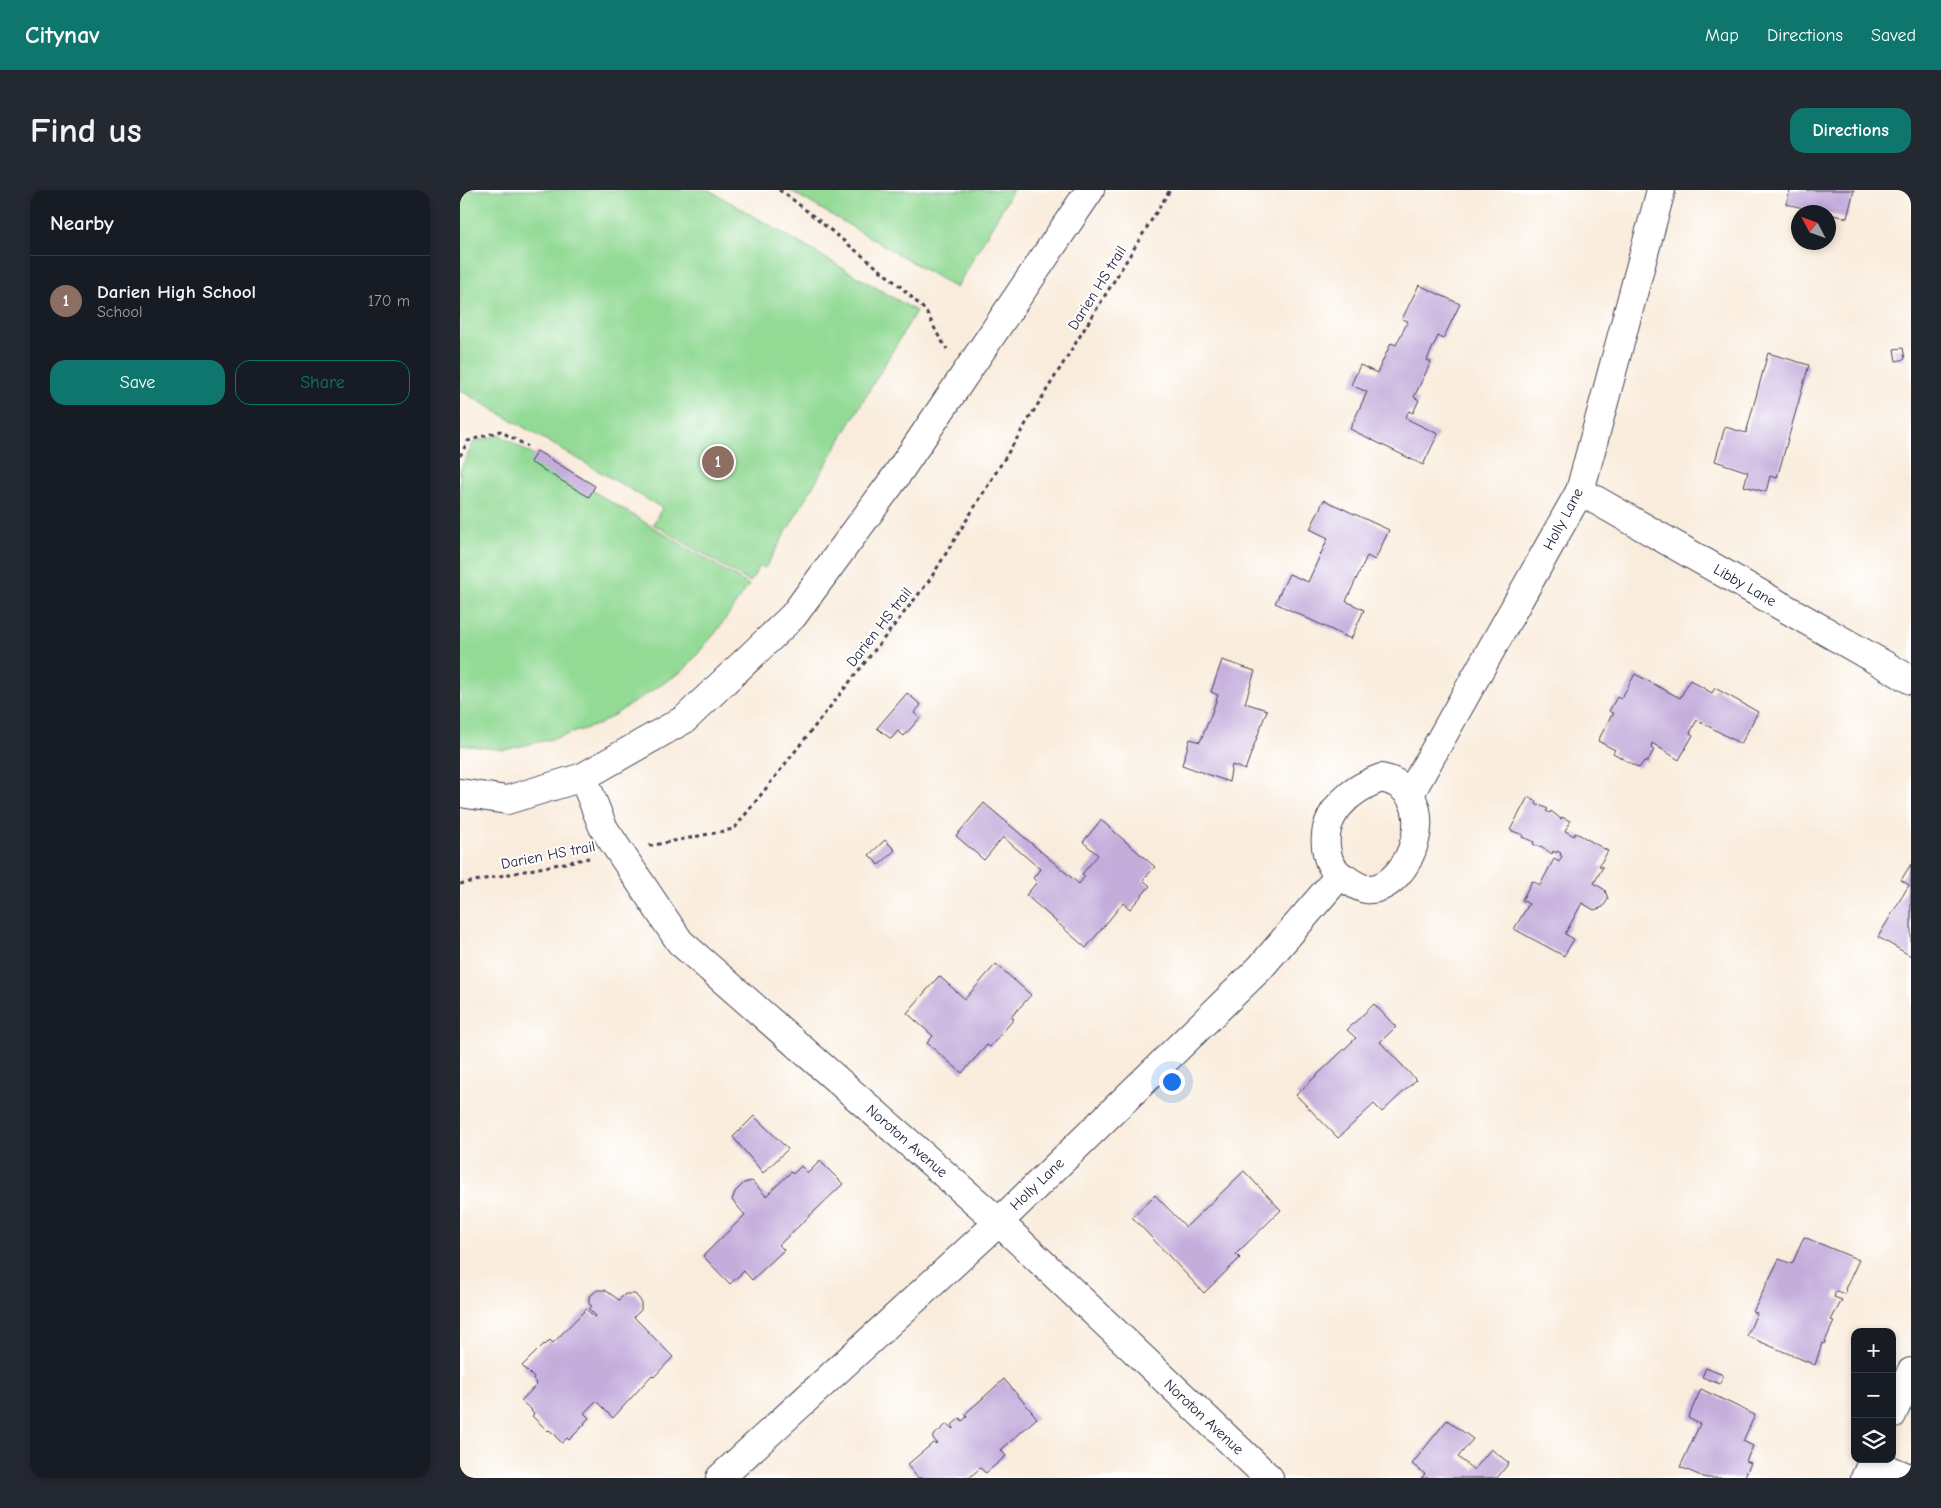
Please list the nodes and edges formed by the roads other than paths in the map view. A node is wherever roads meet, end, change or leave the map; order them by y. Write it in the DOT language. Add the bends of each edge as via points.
graph roads {
  1 [pos="1090,190"];
  2 [pos="1661,190"];
  3 [pos="1580,490"];
  4 [pos="1911,680"];
  5 [pos="583,777"];
  6 [pos="460,793"];
  7 [pos="1410,794"];
  8 [pos="1340,876"];
  9 [pos="999,1222"];
  10 [pos="1911,1372"];
  11 [pos="1896,1405"];
  12 [pos="1870,1466"];
  13 [pos="720,1478"];
  14 [pos="1269,1478"];
  15 [pos="1908,1478"];
  1 -- 5 [label="street" via="894,479 793,616 685,719"];
  2 -- 3 [label="street, Holly Lane"];
  3 -- 4 [label="street, Libby Lane"];
  3 -- 7 [label="street, Holly Lane"];
  5 -- 6 [label="street" via="507,800"];
  5 -- 9 [label="street, Noroton Avenue" via="603,828 680,942"];
  7 -- 8 [label="street" via="1418,825 1415,845 1404,865 1392,879 1378,887 1366,889"];
  7 -- 8 [label="street" via="1393,780 1381,778 1363,785 1336,809 1326,824 1325,845 1328,861"];
  8 -- 9 [label="street, Holly Lane" via="1260,968"];
  9 -- 13 [label="street, Holly Lane"];
  9 -- 14 [label="street, Noroton Avenue"];
  10 -- 11 [label="street"];
  12 -- 15 [label="street"];
}
